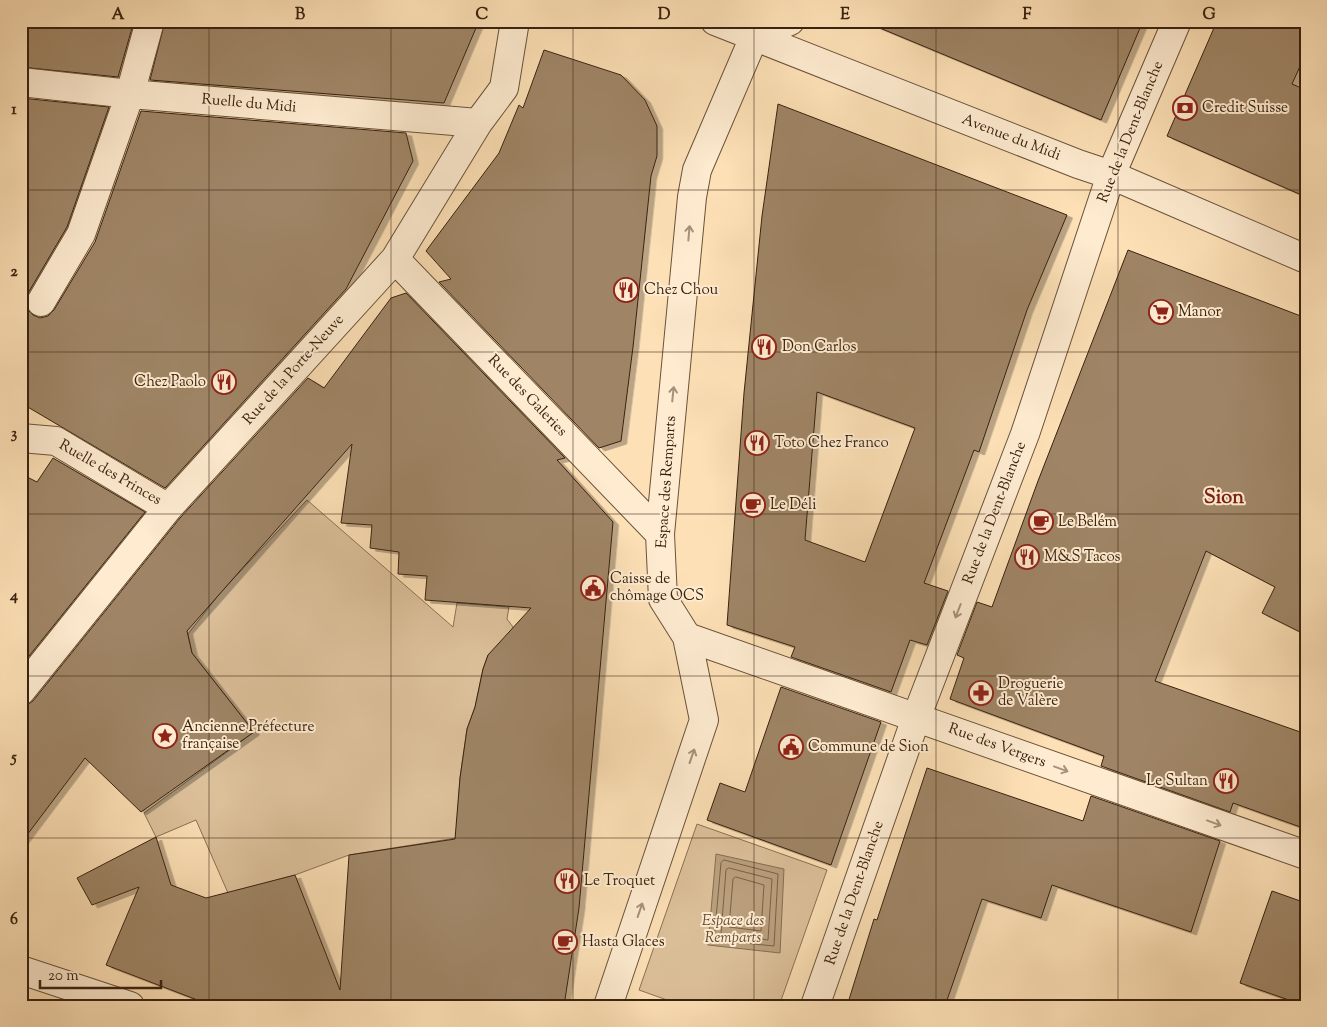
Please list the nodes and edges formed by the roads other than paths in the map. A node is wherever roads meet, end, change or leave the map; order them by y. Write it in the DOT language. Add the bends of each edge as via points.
graph roads {
  1 [pos="150,21"];
  2 [pos="515,21"];
  3 [pos="715,21"];
  4 [pos="790,21"];
  5 [pos="1176,21"];
  6 [pos="761,40"];
  7 [pos="21,82"];
  8 [pos="130,94"];
  9 [pos="478,123"];
  10 [pos="1111,175"];
  11 [pos="395,259"];
  12 [pos="1306,259"];
  13 [pos="41,302"];
  14 [pos="21,438"];
  15 [pos="168,508"];
  16 [pos="660,534"];
  17 [pos="687,637"];
  18 [pos="21,691"];
  19 [pos="916,718"];
  20 [pos="1306,855"];
  21 [pos="21,970"];
  22 [pos="81,998"];
  23 [pos="130,1006"];
  24 [pos="608,1006"];
  25 [pos="815,1006"];
  1 -- 8 [label="street"];
  2 -- 9 [label="street, Rue de la Porte-Neuve" via="504,88"];
  3 -- 6 [label="street, Avenue du Midi"];
  4 -- 6 [label="street"];
  5 -- 10 [label="street, Rue de la Dent-Blanche"];
  6 -- 10 [label="street, Avenue du Midi"];
  16 -- 6 [label="street, Espace des Remparts, one-way" via="697,170"];
  7 -- 8 [label="street, Ruelle du Midi"];
  8 -- 9 [label="street, Ruelle du Midi"];
  8 -- 13 [label="street" via="81,234"];
  9 -- 11 [label="street, Rue de la Porte-Neuve"];
  10 -- 12 [label="street, Avenue du Midi"];
  10 -- 19 [label="street, Rue de la Dent-Blanche, one-way" via="1025,434"];
  11 -- 15 [label="street, Rue de la Porte-Neuve"];
  11 -- 16 [label="street, Rue des Galeries"];
  14 -- 15 [label="street, Ruelle des Princes" via="56,441"];
  15 -- 18 [label="street, Rue de la Porte-Neuve"];
  16 -- 17 [label="street, Espace des Remparts" via="664,599"];
  17 -- 19 [label="street, Rue des Vergers"];
  24 -- 17 [label="street, Espace des Remparts, one-way" via="704,720"];
  19 -- 20 [label="street, Rue des Vergers, one-way"];
  19 -- 25 [label="street, Rue de la Dent-Blanche"];
  21 -- 22 [label="street"];
  22 -- 23 [label="street"];
}
